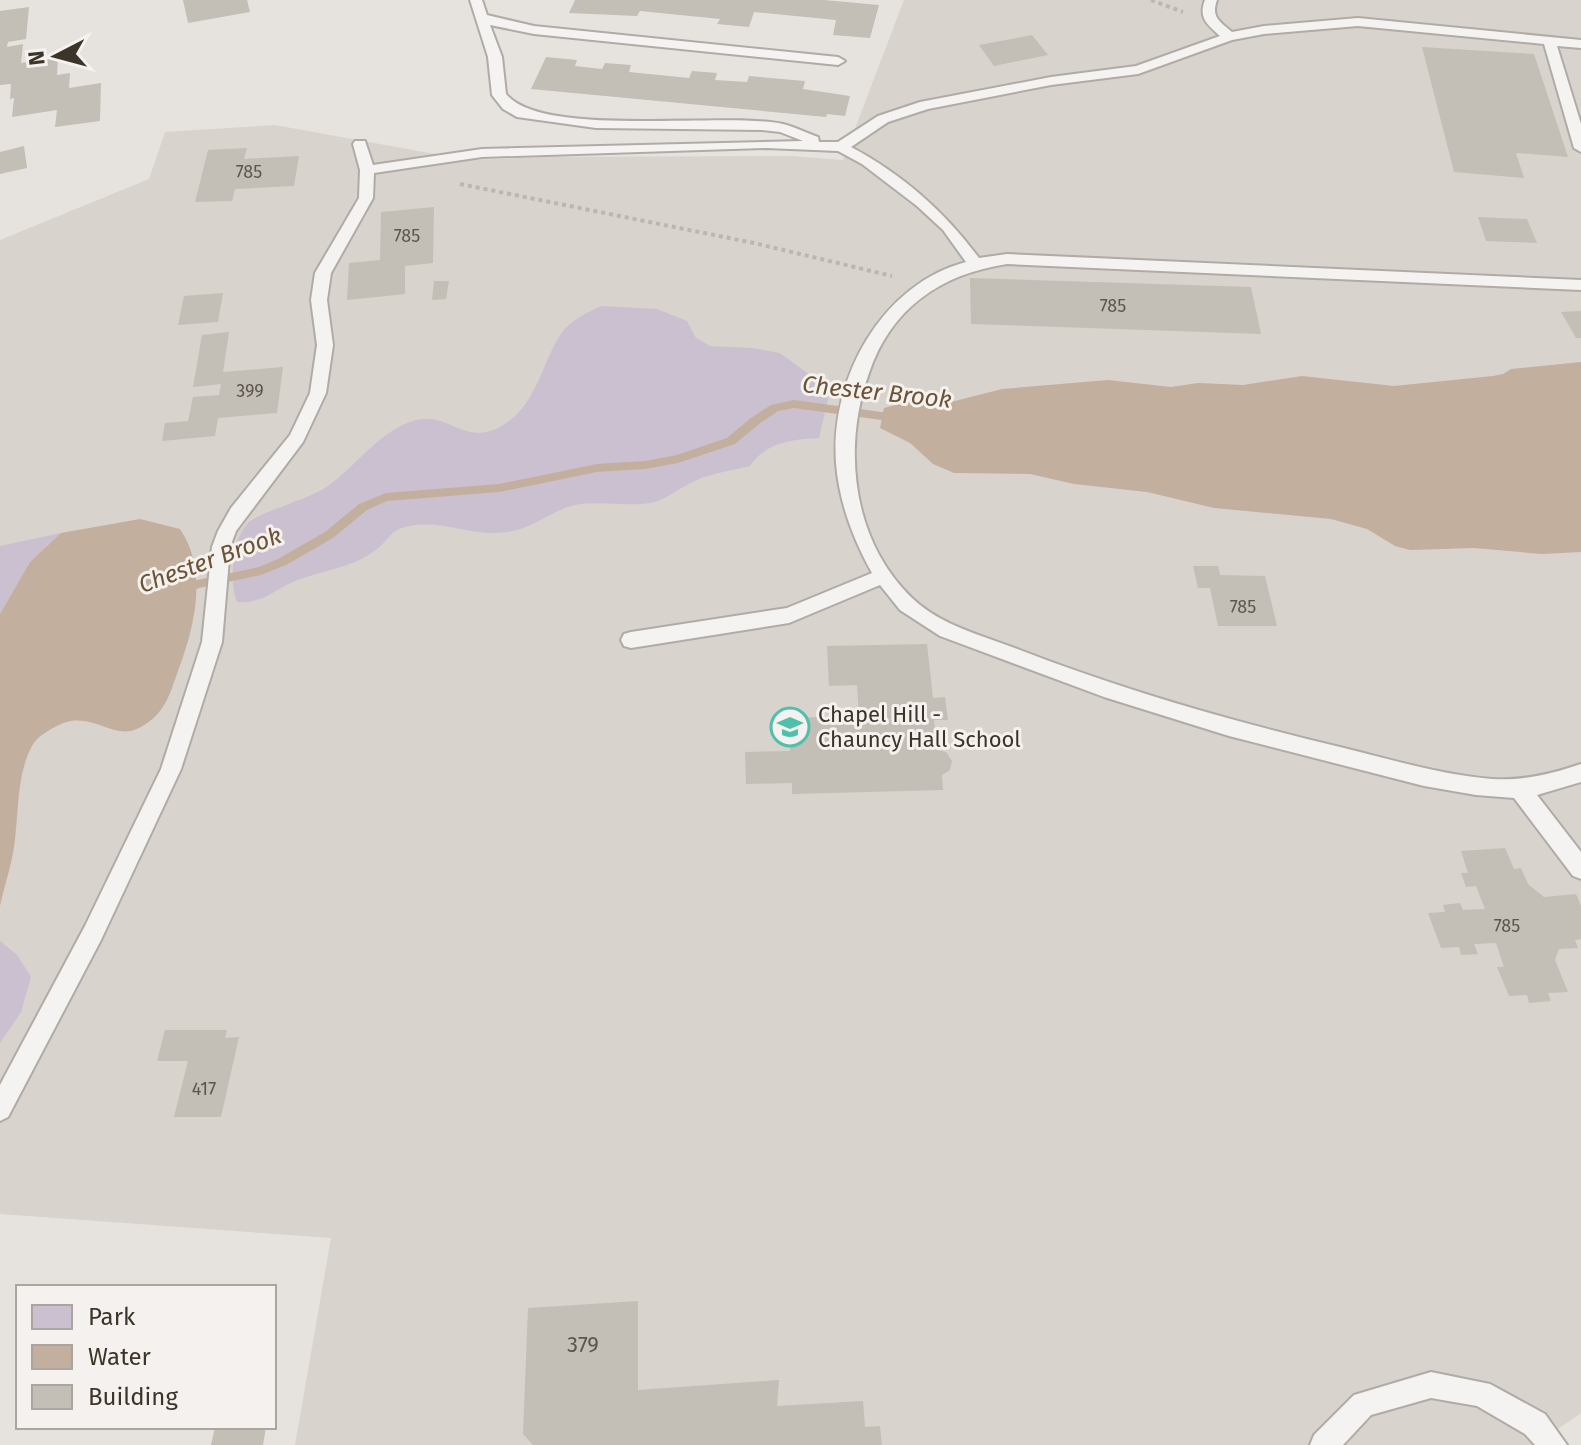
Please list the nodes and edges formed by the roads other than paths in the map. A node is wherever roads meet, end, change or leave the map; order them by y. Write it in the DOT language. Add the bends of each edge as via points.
graph roads {
  1 [pos="476,0"];
  2 [pos="1211,0"];
  3 [pos="481,17"];
  4 [pos="1229,37"];
  5 [pos="1549,40"];
  6 [pos="1581,44"];
  7 [pos="838,61"];
  8 [pos="360,144"];
  9 [pos="820,144"];
  10 [pos="841,147"];
  11 [pos="1581,148"];
  12 [pos="367,170"];
  13 [pos="974,262"];
  14 [pos="1581,285"];
  15 [pos="883,576"];
  16 [pos="631,640"];
  17 [pos="1581,773"];
  18 [pos="1519,788"];
  19 [pos="1581,869"];
  20 [pos="0,1109"];
  21 [pos="1324,1445"];
  22 [pos="1553,1445"];
  1 -- 3 [label="lane"];
  2 -- 4 [label="lane" via="1210,20"];
  3 -- 7 [label="lane" via="534,30"];
  3 -- 9 [label="lane" via="495,57 499,95 522,114 596,124 772,127"];
  4 -- 5 [label="lane" via="1358,22"];
  4 -- 10 [label="lane" via="1138,70 925,105 883,119"];
  5 -- 6 [label="lane"];
  5 -- 11 [label="lane"];
  8 -- 12 [label="lane"];
  9 -- 10 [label="lane"];
  9 -- 12 [label="lane" via="482,153"];
  10 -- 13 [label="lane" via="922,203"];
  12 -- 20 [label="lane" via="361,211 323,273 319,300 325,345 318,393 297,438 227,531 212,642 171,769 93,933"];
  13 -- 14 [label="lane" via="1007,259"];
  13 -- 15 [label="lane" via="946,272 905,303 878,335 855,393 846,430 846,468 858,521"];
  15 -- 16 [label="lane" via="789,615"];
  15 -- 18 [label="lane" via="907,605 934,623 1086,683 1235,731 1447,781"];
  17 -- 18 [label="lane" via="1542,787"];
  18 -- 19 [label="lane"];
  21 -- 22 [label="lane" via="1363,1404 1431,1385 1481,1393 1535,1424"];
}
